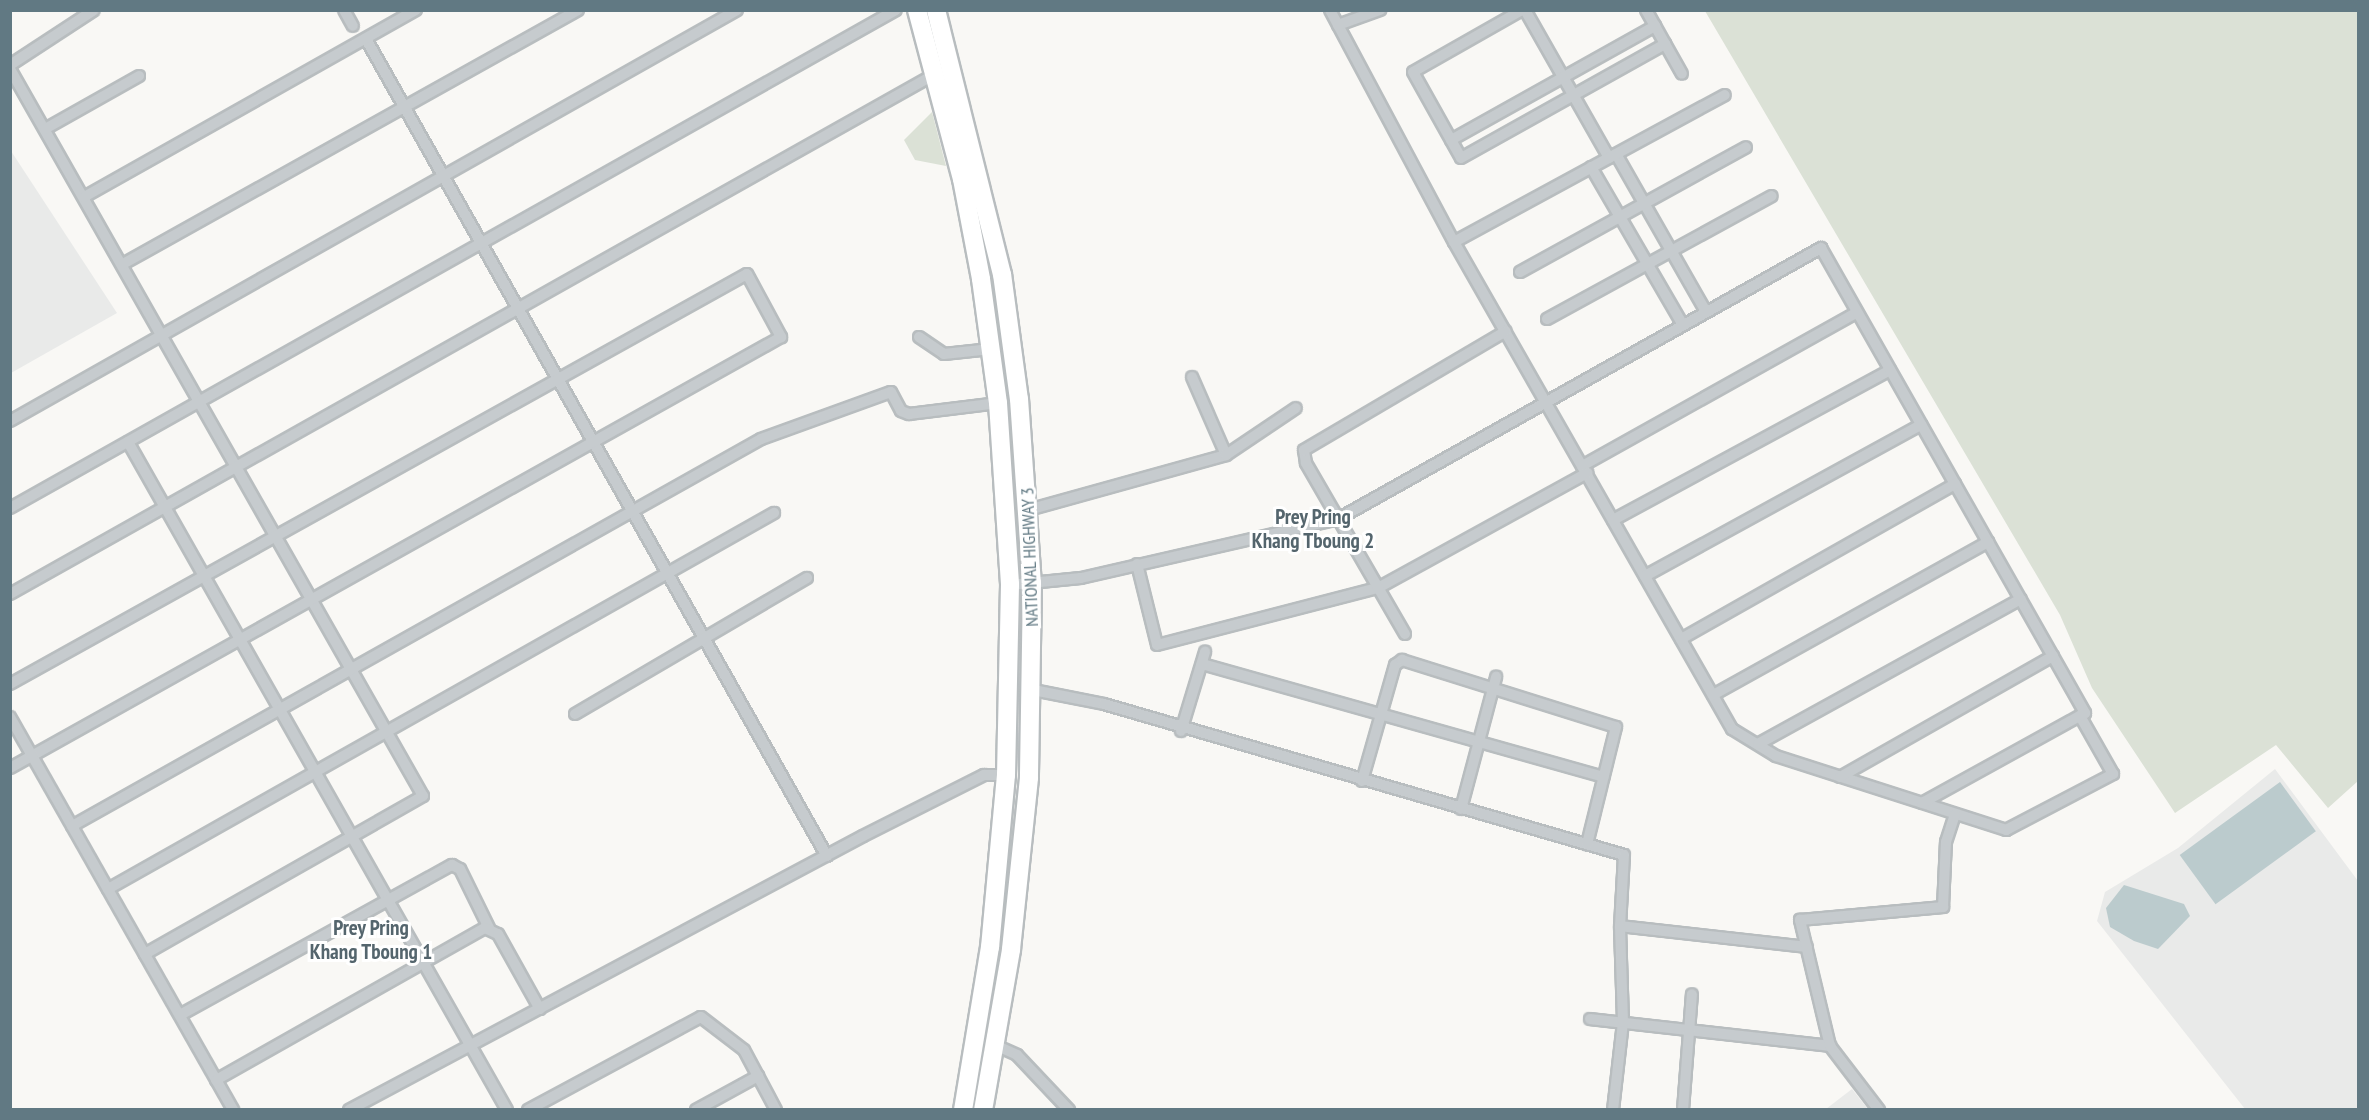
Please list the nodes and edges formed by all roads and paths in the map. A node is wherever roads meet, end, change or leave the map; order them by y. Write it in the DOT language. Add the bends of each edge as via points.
graph roads {
  1 [pos="94,10"];
  2 [pos="344,10"];
  3 [pos="416,10"];
  4 [pos="578,10"];
  5 [pos="737,10"];
  6 [pos="896,10"];
  7 [pos="916,10"];
  8 [pos="936,10"];
  9 [pos="1330,10"];
  10 [pos="1380,10"];
  11 [pos="1523,10"];
  12 [pos="1646,10"];
  13 [pos="718,15"];
  14 [pos="1338,25"];
  15 [pos="353,26"];
  16 [pos="1654,26"];
  17 [pos="366,39"];
  18 [pos="1665,44"];
  19 [pos="10,67"];
  20 [pos="935,74"];
  21 [pos="1682,74"];
  22 [pos="139,76"];
  23 [pos="1563,77"];
  24 [pos="1573,95"];
  25 [pos="1725,95"];
  26 [pos="404,107"];
  27 [pos="45,129"];
  28 [pos="1450,140"];
  29 [pos="1746,147"];
  30 [pos="1612,156"];
  31 [pos="1591,167"];
  32 [pos="443,177"];
  33 [pos="1772,196"];
  34 [pos="84,197"];
  35 [pos="1644,204"];
  36 [pos="1620,217"];
  37 [pos="1454,242"];
  38 [pos="480,243"];
  39 [pos="1671,251"];
  40 [pos="123,264"];
  41 [pos="1648,264"];
  42 [pos="1520,272"];
  43 [pos="519,312"];
  44 [pos="1706,312"];
  45 [pos="1857,312"];
  46 [pos="1547,319"];
  47 [pos="1683,325"];
  48 [pos="1506,331"];
  49 [pos="163,335"];
  50 [pos="919,337"];
  51 [pos="991,349"];
  52 [pos="1890,370"];
  53 [pos="1192,377"];
  54 [pos="555,381"];
  55 [pos="1545,399"];
  56 [pos="200,402"];
  57 [pos="998,403"];
  58 [pos="1296,408"];
  59 [pos="10,421"];
  60 [pos="1921,424"];
  61 [pos="128,442"];
  62 [pos="591,444"];
  63 [pos="1226,455"];
  64 [pos="236,466"];
  65 [pos="1585,469"];
  66 [pos="1955,484"];
  67 [pos="165,507"];
  68 [pos="10,508"];
  69 [pos="628,510"];
  70 [pos="1029,510"];
  71 [pos="774,513"];
  72 [pos="1338,519"];
  73 [pos="1613,520"];
  74 [pos="276,536"];
  75 [pos="1988,542"];
  76 [pos="1137,564"];
  77 [pos="664,575"];
  78 [pos="204,576"];
  79 [pos="1645,576"];
  80 [pos="807,578"];
  81 [pos="1032,583"];
  82 [pos="1011,585"];
  83 [pos="1378,588"];
  84 [pos="10,594"];
  85 [pos="2021,599"];
  86 [pos="313,601"];
  87 [pos="1405,634"];
  88 [pos="1681,639"];
  89 [pos="241,640"];
  90 [pos="701,640"];
  91 [pos="1205,652"];
  92 [pos="2053,656"];
  93 [pos="1202,664"];
  94 [pos="351,668"];
  95 [pos="1496,676"];
  96 [pos="10,684"];
  97 [pos="1033,690"];
  98 [pos="1494,690"];
  99 [pos="1713,695"];
  100 [pos="280,709"];
  101 [pos="575,714"];
  102 [pos="1381,714"];
  103 [pos="2080,716"];
  104 [pos="10,717"];
  105 [pos="1181,731"];
  106 [pos="387,732"];
  107 [pos="1481,740"];
  108 [pos="1758,744"];
  109 [pos="33,756"];
  110 [pos="10,768"];
  111 [pos="316,773"];
  112 [pos="1006,775"];
  113 [pos="1603,777"];
  114 [pos="1840,777"];
  115 [pos="1362,782"];
  116 [pos="1922,803"];
  117 [pos="1461,809"];
  118 [pos="1955,814"];
  119 [pos="72,826"];
  120 [pos="352,837"];
  121 [pos="1587,844"];
  122 [pos="826,856"];
  123 [pos="108,889"];
  124 [pos="389,901"];
  125 [pos="1620,926"];
  126 [pos="489,928"];
  127 [pos="1807,947"];
  128 [pos="145,954"];
  129 [pos="423,963"];
  130 [pos="1692,994"];
  131 [pos="540,1009"];
  132 [pos="180,1015"];
  133 [pos="1590,1019"];
  134 [pos="1623,1022"];
  135 [pos="1691,1029"];
  136 [pos="995,1045"];
  137 [pos="471,1046"];
  138 [pos="1830,1046"];
  139 [pos="758,1076"];
  140 [pos="216,1080"];
  141 [pos="233,1110"];
  142 [pos="349,1110"];
  143 [pos="507,1110"];
  144 [pos="528,1110"];
  145 [pos="696,1110"];
  146 [pos="776,1110"];
  147 [pos="963,1110"];
  148 [pos="983,1110"];
  149 [pos="1069,1110"];
  150 [pos="1613,1110"];
  151 [pos="1683,1110"];
  152 [pos="1879,1110"];
  1 -- 19 [label="street"];
  2 -- 15 [label="street"];
  3 -- 17 [label="street"];
  4 -- 26 [label="street"];
  5 -- 13 [label="street"];
  6 -- 38 [label="street"];
  7 -- 20 [label="highway, NATIONAL HIGHWAY 3"];
  8 -- 70 [label="highway, NATIONAL HIGHWAY 3" via="1002,274"];
  9 -- 14 [label="street"];
  10 -- 14 [label="street"];
  11 -- 23 [label="street"];
  11 -- 28 [label="street" via="1413,72"];
  12 -- 16 [label="street"];
  13 -- 32 [label="street"];
  14 -- 37 [label="street"];
  16 -- 18 [label="street"];
  16 -- 23 [label="street"];
  17 -- 26 [label="street"];
  17 -- 34 [label="street"];
  18 -- 21 [label="street"];
  18 -- 24 [label="street"];
  19 -- 27 [label="street"];
  20 -- 43 [label="street"];
  20 -- 51 [label="highway, NATIONAL HIGHWAY 3" via="967,202"];
  22 -- 27 [label="street"];
  23 -- 24 [label="street"];
  23 -- 28 [label="street"];
  24 -- 28 [label="street" via="1461,158"];
  24 -- 30 [label="street"];
  25 -- 30 [label="street"];
  26 -- 32 [label="street"];
  26 -- 40 [label="street"];
  27 -- 34 [label="street"];
  29 -- 35 [label="street"];
  30 -- 31 [label="street"];
  30 -- 35 [label="street"];
  31 -- 36 [label="street"];
  31 -- 37 [label="street"];
  32 -- 38 [label="street"];
  32 -- 49 [label="street"];
  33 -- 39 [label="street"];
  34 -- 40 [label="street"];
  35 -- 36 [label="street"];
  35 -- 39 [label="street"];
  36 -- 41 [label="street"];
  36 -- 42 [label="street"];
  37 -- 48 [label="street"];
  38 -- 43 [label="street"];
  38 -- 56 [label="street"];
  39 -- 41 [label="street"];
  39 -- 44 [label="street"];
  40 -- 49 [label="street"];
  41 -- 46 [label="street"];
  41 -- 47 [label="street"];
  43 -- 54 [label="street"];
  43 -- 64 [label="street"];
  44 -- 45 [label="street" via="1821,248"];
  44 -- 47 [label="street"];
  45 -- 52 [label="street"];
  45 -- 65 [label="street"];
  47 -- 55 [label="street"];
  48 -- 55 [label="street"];
  48 -- 72 [label="street" via="1312,440 1304,450 1306,463"];
  49 -- 56 [label="street"];
  49 -- 59 [label="street"];
  50 -- 51 [label="street" via="944,354"];
  51 -- 57 [label="highway, NATIONAL HIGHWAY 3"];
  52 -- 60 [label="street"];
  52 -- 73 [label="street"];
  53 -- 63 [label="street"];
  54 -- 62 [label="street"];
  54 -- 62 [label="street" via="747,274 781,337"];
  54 -- 74 [label="street"];
  55 -- 65 [label="street"];
  55 -- 72 [label="street"];
  56 -- 61 [label="street"];
  56 -- 64 [label="street"];
  57 -- 69 [label="street" via="909,414 901,411 891,392 761,439"];
  57 -- 82 [label="highway, NATIONAL HIGHWAY 3"];
  58 -- 63 [label="street"];
  60 -- 66 [label="street"];
  60 -- 79 [label="street"];
  61 -- 67 [label="street"];
  61 -- 68 [label="street"];
  62 -- 69 [label="street"];
  62 -- 86 [label="street"];
  63 -- 70 [label="street"];
  64 -- 67 [label="street"];
  64 -- 74 [label="street"];
  65 -- 73 [label="street"];
  65 -- 83 [label="street"];
  66 -- 75 [label="street"];
  66 -- 88 [label="street"];
  67 -- 78 [label="street"];
  67 -- 84 [label="street"];
  69 -- 77 [label="street"];
  69 -- 94 [label="street"];
  70 -- 81 [label="highway, NATIONAL HIGHWAY 3"];
  71 -- 77 [label="street"];
  72 -- 76 [label="street"];
  72 -- 83 [label="street"];
  73 -- 79 [label="street"];
  74 -- 78 [label="street"];
  74 -- 86 [label="street"];
  75 -- 85 [label="street"];
  75 -- 99 [label="street"];
  76 -- 81 [label="street"];
  76 -- 83 [label="street" via="1157,645"];
  77 -- 90 [label="street"];
  77 -- 106 [label="street"];
  78 -- 89 [label="street"];
  78 -- 96 [label="street"];
  79 -- 88 [label="street"];
  80 -- 90 [label="street"];
  81 -- 82 [label="street"];
  81 -- 97 [label="highway, NATIONAL HIGHWAY 3"];
  82 -- 112 [label="highway, NATIONAL HIGHWAY 3"];
  83 -- 87 [label="street"];
  85 -- 92 [label="street"];
  85 -- 108 [label="street"];
  86 -- 89 [label="street"];
  86 -- 94 [label="street"];
  88 -- 99 [label="street"];
  89 -- 100 [label="street"];
  89 -- 109 [label="street"];
  90 -- 101 [label="street"];
  90 -- 122 [label="street"];
  91 -- 93 [label="street"];
  92 -- 103 [label="street" via="2085,713"];
  92 -- 114 [label="street"];
  93 -- 102 [label="street"];
  93 -- 105 [label="street"];
  94 -- 100 [label="street"];
  94 -- 106 [label="street"];
  95 -- 98 [label="street"];
  97 -- 105 [label="street" via="1104,704"];
  97 -- 136 [label="highway, NATIONAL HIGHWAY 3" via="1014,930"];
  98 -- 102 [label="street" via="1397,661"];
  98 -- 107 [label="street"];
  98 -- 113 [label="street" via="1616,727"];
  99 -- 108 [label="street" via="1732,729"];
  100 -- 111 [label="street"];
  100 -- 119 [label="street"];
  102 -- 107 [label="street"];
  102 -- 115 [label="street"];
  103 -- 116 [label="street"];
  103 -- 118 [label="street" via="2113,774 2010,829"];
  104 -- 109 [label="street"];
  105 -- 115 [label="street"];
  106 -- 111 [label="street"];
  106 -- 120 [label="street" via="423,796"];
  107 -- 113 [label="street"];
  107 -- 117 [label="street"];
  108 -- 114 [label="street"];
  109 -- 110 [label="street"];
  109 -- 119 [label="street"];
  111 -- 120 [label="street"];
  111 -- 123 [label="street"];
  112 -- 122 [label="street" via="984,775"];
  112 -- 147 [label="highway, NATIONAL HIGHWAY 3" via="990,947"];
  113 -- 121 [label="street"];
  114 -- 116 [label="street"];
  115 -- 117 [label="street"];
  116 -- 118 [label="street"];
  117 -- 121 [label="street"];
  118 -- 127 [label="street" via="1946,842 1943,906 1800,920"];
  119 -- 123 [label="street"];
  120 -- 124 [label="street"];
  120 -- 128 [label="street"];
  121 -- 125 [label="street" via="1627,858"];
  122 -- 131 [label="street"];
  123 -- 128 [label="street"];
  124 -- 126 [label="street" via="457,866"];
  124 -- 129 [label="street"];
  124 -- 132 [label="street"];
  125 -- 127 [label="street"];
  125 -- 134 [label="street"];
  126 -- 129 [label="street"];
  126 -- 131 [label="street"];
  127 -- 138 [label="street"];
  128 -- 132 [label="street"];
  129 -- 137 [label="street"];
  129 -- 140 [label="street"];
  130 -- 135 [label="street"];
  131 -- 137 [label="street"];
  132 -- 140 [label="street"];
  133 -- 134 [label="street"];
  134 -- 135 [label="street"];
  134 -- 150 [label="street"];
  135 -- 138 [label="street"];
  135 -- 151 [label="street"];
  136 -- 148 [label="highway, NATIONAL HIGHWAY 3"];
  136 -- 149 [label="street" via="1017,1055"];
  137 -- 142 [label="street"];
  137 -- 143 [label="street"];
  138 -- 152 [label="street"];
  139 -- 144 [label="street" via="744,1050 701,1017"];
  139 -- 145 [label="street"];
  139 -- 146 [label="street"];
  140 -- 141 [label="street"];
}
